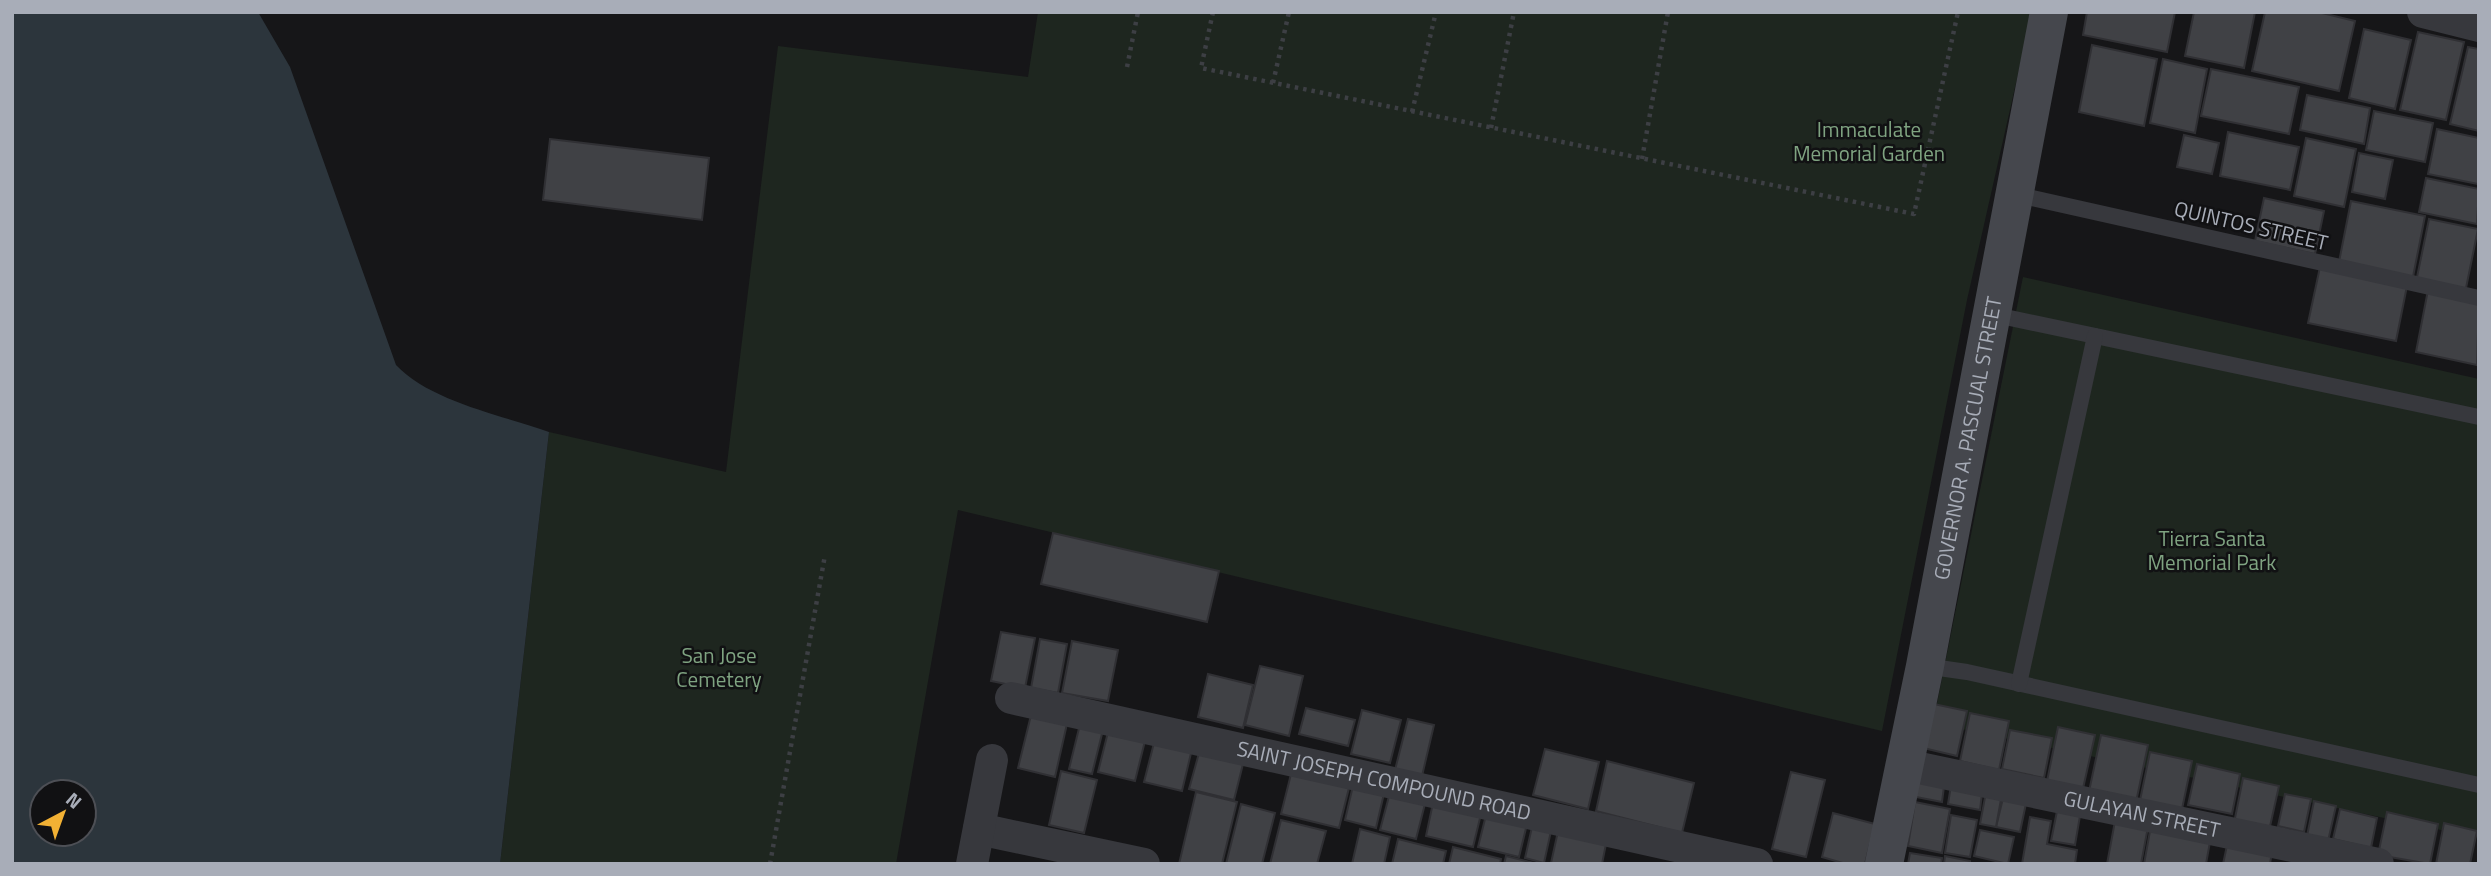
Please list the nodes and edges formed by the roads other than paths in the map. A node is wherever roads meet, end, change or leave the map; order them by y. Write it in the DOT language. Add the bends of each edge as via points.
graph roads {
  1 [pos="2049,12"];
  2 [pos="2423,12"];
  3 [pos="2479,26"];
  4 [pos="2014,194"];
  5 [pos="2479,298"];
  6 [pos="1991,314"];
  7 [pos="2095,336"];
  8 [pos="2479,417"];
  9 [pos="1925,666"];
  10 [pos="2019,684"];
  11 [pos="1012,698"];
  12 [pos="992,760"];
  13 [pos="1905,765"];
  14 [pos="2479,785"];
  15 [pos="979,829"];
  16 [pos="972,864"];
  17 [pos="1144,864"];
  18 [pos="1757,864"];
  19 [pos="1884,864"];
  20 [pos="2378,864"];
  1 -- 4 [label="main road, GOVERNOR A. PASCUAL STREET"];
  2 -- 3 [label="street"];
  4 -- 5 [label="lane, QUINTOS STREET"];
  4 -- 6 [label="main road, GOVERNOR A. PASCUAL STREET"];
  6 -- 7 [label="lane"];
  6 -- 9 [label="main road, GOVERNOR A. PASCUAL STREET"];
  7 -- 8 [label="lane"];
  7 -- 10 [label="lane"];
  9 -- 10 [label="lane"];
  9 -- 13 [label="main road, GOVERNOR A. PASCUAL STREET"];
  10 -- 14 [label="lane"];
  11 -- 18 [label="street, SAINT JOSEPH COMPOUND ROAD"];
  12 -- 15 [label="street"];
  13 -- 19 [label="main road, GOVERNOR A. PASCUAL STREET"];
  13 -- 20 [label="street, GULAYAN STREET"];
  15 -- 16 [label="street"];
  15 -- 17 [label="street"];
}
